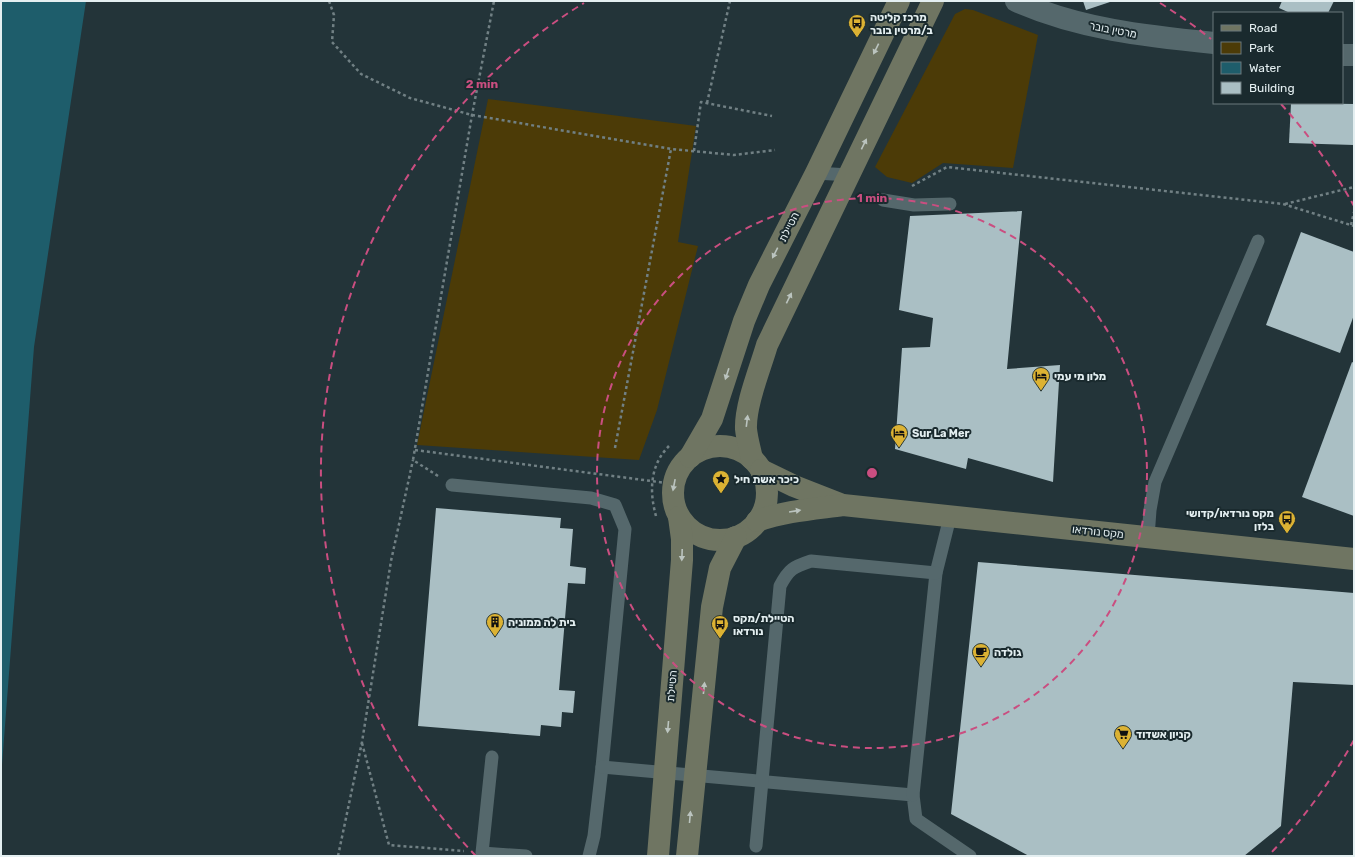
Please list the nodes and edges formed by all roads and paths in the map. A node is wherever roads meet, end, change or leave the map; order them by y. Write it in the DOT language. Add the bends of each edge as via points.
graph roads {
  1 [pos="329,1"];
  2 [pos="494,1"];
  3 [pos="730,1"];
  4 [pos="899,1"];
  5 [pos="933,1"];
  6 [pos="1016,1"];
  7 [pos="1213,42"];
  8 [pos="1343,55"];
  9 [pos="1354,55"];
  10 [pos="707,103"];
  11 [pos="472,115"];
  12 [pos="772,116"];
  13 [pos="671,149"];
  14 [pos="775,150"];
  15 [pos="694,151"];
  16 [pos="816,173"];
  17 [pos="849,175"];
  18 [pos="1354,187"];
  19 [pos="883,200"];
  20 [pos="950,204"];
  21 [pos="1283,204"];
  22 [pos="1354,212"];
  23 [pos="1353,225"];
  24 [pos="1258,241"];
  25 [pos="615,448"];
  26 [pos="415,450"];
  27 [pos="690,457"];
  28 [pos="413,460"];
  29 [pos="757,464"];
  30 [pos="674,484"];
  31 [pos="452,485"];
  32 [pos="843,505"];
  33 [pos="679,516"];
  34 [pos="950,516"];
  35 [pos="757,521"];
  36 [pos="736,537"];
  37 [pos="1148,537"];
  38 [pos="1354,560"];
  39 [pos="936,573"];
  40 [pos="362,742"];
  41 [pos="492,757"];
  42 [pos="602,767"];
  43 [pos="664,772"];
  44 [pos="694,775"];
  45 [pos="762,781"];
  46 [pos="913,795"];
  47 [pos="756,846"];
  48 [pos="482,852"];
  49 [pos="338,856"];
  50 [pos="526,856"];
  51 [pos="589,856"];
  52 [pos="658,856"];
  53 [pos="687,856"];
  54 [pos="970,856"];
  1 -- 11 [label="path" via="334,15 332,42 361,74 410,98"];
  2 -- 11 [label="path"];
  3 -- 10 [label="path"];
  4 -- 16 [label="main road, הטיילת, one-way"];
  17 -- 5 [label="main road, one-way"];
  6 -- 7 [label="street, מרטין בובר" via="1041,12 1112,31"];
  8 -- 9 [label="street"];
  10 -- 12 [label="path"];
  10 -- 15 [label="path" via="701,102"];
  11 -- 13 [label="path"];
  11 -- 26 [label="path"];
  13 -- 15 [label="path"];
  13 -- 25 [label="path"];
  14 -- 15 [label="path" via="734,156"];
  16 -- 17 [label="lane"];
  16 -- 27 [label="main road, הטיילת, one-way" via="759,285 744,321 712,419"];
  29 -- 17 [label="main road, one-way" via="748,444 747,419 767,345"];
  18 -- 21 [label="path"];
  19 -- 20 [label="lane" via="914,205"];
  19 -- 21 [label="path" via="947,167"];
  21 -- 23 [label="path"];
  22 -- 23 [label="path"];
  24 -- 37 [label="lane" via="1155,482"];
  26 -- 28 [label="path"];
  26 -- 30 [label="path"];
  27 -- 29 [label="main road" via="715,446 728,447 741,451"];
  27 -- 30 [label="main road" via="681,466"];
  28 -- 31 [label="path"];
  28 -- 40 [label="path" via="391,561"];
  29 -- 32 [label="main road, מקס נורדאו" via="794,486"];
  29 -- 35 [label="main road" via="766,482 767,496 764,509"];
  30 -- 33 [label="main road, one-way" via="674,504"];
  31 -- 42 [label="lane" via="592,498 615,506 625,529"];
  32 -- 34 [label="main road, מקס נורדאו"];
  35 -- 32 [label="main road, מקס נורדאו, one-way" via="795,511"];
  33 -- 36 [label="main road" via="687,527 710,539"];
  33 -- 43 [label="main road, הטיילת, one-way" via="682,560"];
  34 -- 37 [label="main road, מקס נורדאו"];
  34 -- 39 [label="lane"];
  35 -- 36 [label="main road" via="748,531"];
  44 -- 36 [label="main road, one-way" via="712,608 720,568"];
  37 -- 38 [label="main road, מקס נורדאו"];
  39 -- 45 [label="lane" via="811,561 787,573 780,586"];
  39 -- 46 [label="lane"];
  40 -- 48 [label="path" via="389,845"];
  40 -- 49 [label="path"];
  41 -- 48 [label="lane"];
  42 -- 43 [label="lane"];
  42 -- 51 [label="lane" via="594,836"];
  43 -- 44 [label="lane"];
  43 -- 52 [label="main road, הטיילת"];
  44 -- 45 [label="lane"];
  53 -- 44 [label="main road, one-way"];
  45 -- 46 [label="lane"];
  45 -- 47 [label="lane"];
  46 -- 54 [label="lane" via="916,819"];
  48 -- 50 [label="lane"];
}
